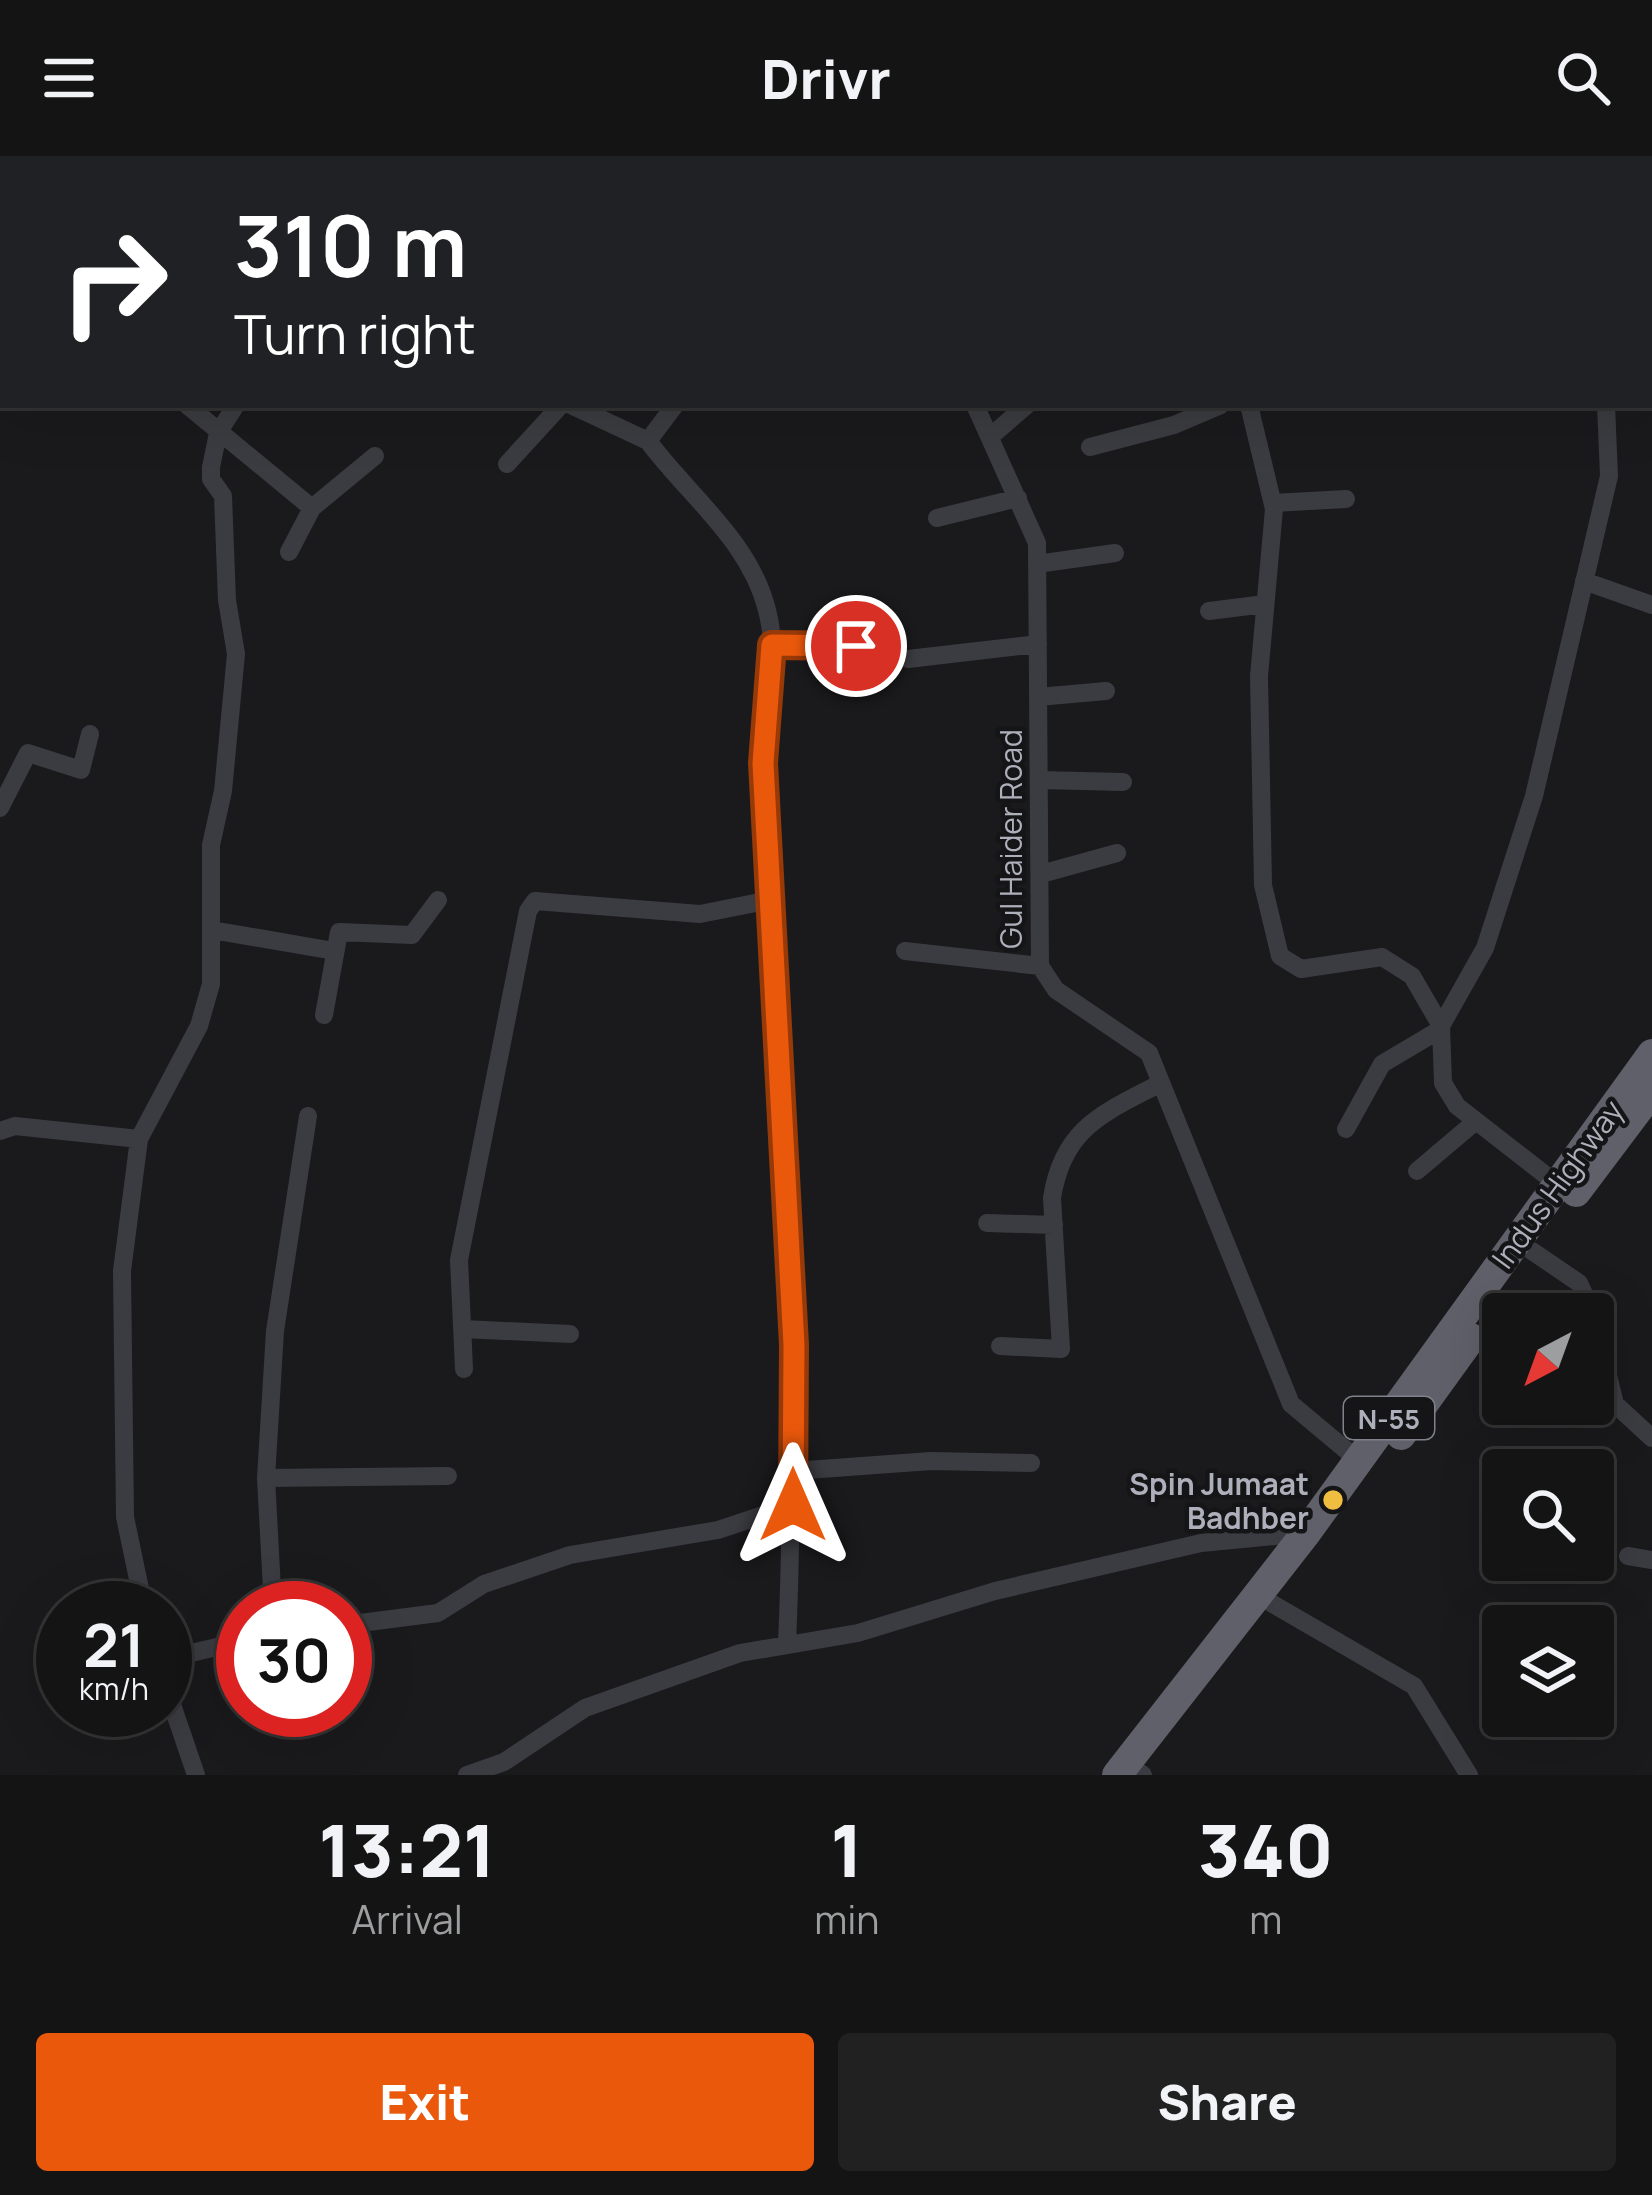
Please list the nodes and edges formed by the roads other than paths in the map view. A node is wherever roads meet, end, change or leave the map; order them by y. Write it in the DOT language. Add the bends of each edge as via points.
graph roads {
  1 [pos="190,408"];
  2 [pos="234,408"];
  3 [pos="558,408"];
  4 [pos="673,408"];
  5 [pos="977,408"];
  6 [pos="1024,408"];
  7 [pos="1214,408"];
  8 [pos="1252,408"];
  9 [pos="1606,408"];
  10 [pos="607,412"];
  11 [pos="218,433"];
  12 [pos="991,436"];
  13 [pos="648,441"];
  14 [pos="1090,447"];
  15 [pos="375,456"];
  16 [pos="507,464"];
  17 [pos="1018,498"];
  18 [pos="1346,499"];
  19 [pos="1273,503"];
  20 [pos="312,508"];
  21 [pos="938,518"];
  22 [pos="290,552"];
  23 [pos="1115,553"];
  24 [pos="1037,564"];
  25 [pos="1584,580"];
  26 [pos="1265,604"];
  27 [pos="1652,604"];
  28 [pos="1209,611"];
  29 [pos="1038,644"];
  30 [pos="772,645"];
  31 [pos="1106,691"];
  32 [pos="1038,697"];
  33 [pos="90,734"];
  34 [pos="1040,780"];
  35 [pos="1123,782"];
  36 [pos="0,808"];
  37 [pos="1117,853"];
  38 [pos="1041,874"];
  39 [pos="438,900"];
  40 [pos="770,900"];
  41 [pos="212,930"];
  42 [pos="334,951"];
  43 [pos="905,951"];
  44 [pos="1040,966"];
  45 [pos="324,1015"];
  46 [pos="1441,1028"];
  47 [pos="1652,1054"];
  48 [pos="1161,1083"];
  49 [pos="1652,1091"];
  50 [pos="308,1116"];
  51 [pos="1476,1121"];
  52 [pos="1346,1129"];
  53 [pos="0,1131"];
  54 [pos="139,1139"];
  55 [pos="1418,1172"];
  56 [pos="1557,1184"];
  57 [pos="987,1223"];
  58 [pos="1054,1225"];
  59 [pos="1532,1251"];
  60 [pos="1583,1293"];
  61 [pos="463,1329"];
  62 [pos="570,1334"];
  63 [pos="1000,1346"];
  64 [pos="464,1369"];
  65 [pos="1614,1400"];
  66 [pos="1652,1438"];
  67 [pos="1358,1460"];
  68 [pos="1031,1463"];
  69 [pos="794,1472"];
  70 [pos="448,1476"];
  71 [pos="266,1478"];
  72 [pos="793,1505"];
  73 [pos="1306,1534"];
  74 [pos="1628,1556"];
  75 [pos="1652,1560"];
  76 [pos="138,1581"];
  77 [pos="272,1581"];
  78 [pos="1271,1603"];
  79 [pos="372,1622"];
  80 [pos="787,1644"];
  81 [pos="183,1737"];
  82 [pos="1134,1774"];
  83 [pos="196,1775"];
  84 [pos="467,1775"];
  85 [pos="1469,1775"];
  1 -- 11 [label="street"];
  2 -- 11 [label="street"];
  3 -- 16 [label="street"];
  4 -- 13 [label="street"];
  5 -- 12 [label="street, Gul Haider Road"];
  6 -- 12 [label="street"];
  7 -- 14 [label="street"];
  8 -- 19 [label="street"];
  9 -- 25 [label="street" via="1609,476"];
  10 -- 13 [label="street"];
  11 -- 20 [label="street"];
  11 -- 41 [label="street" via="212,479 223,496 236,654 212,845"];
  12 -- 17 [label="street, Gul Haider Road"];
  13 -- 30 [label="street" via="739,548 767,608"];
  15 -- 20 [label="street"];
  17 -- 21 [label="street"];
  17 -- 24 [label="street, Gul Haider Road"];
  18 -- 19 [label="street"];
  19 -- 26 [label="street"];
  20 -- 22 [label="street"];
  23 -- 24 [label="street"];
  24 -- 29 [label="street, Gul Haider Road"];
  25 -- 27 [label="street"];
  25 -- 46 [label="street" via="1527,818 1485,948"];
  26 -- 28 [label="street"];
  26 -- 46 [label="street" via="1263,885 1280,956 1301,969 1382,957 1412,976"];
  29 -- 30 [label="street" via="903,653"];
  29 -- 32 [label="street, Gul Haider Road"];
  30 -- 40 [label="street" via="763,763"];
  31 -- 32 [label="street"];
  32 -- 34 [label="street, Gul Haider Road"];
  33 -- 36 [label="street" via="81,770 28,753"];
  34 -- 35 [label="street"];
  34 -- 38 [label="street, Gul Haider Road"];
  37 -- 38 [label="street"];
  38 -- 44 [label="street, Gul Haider Road"];
  39 -- 42 [label="street" via="420,932 343,929"];
  40 -- 61 [label="street" via="700,914 536,901 528,911 460,1260"];
  40 -- 69 [label="street"];
  41 -- 42 [label="street"];
  41 -- 54 [label="street" via="200,1026"];
  42 -- 45 [label="street"];
  43 -- 44 [label="street"];
  44 -- 48 [label="street, Gul Haider Road" via="1056,990 1149,1053"];
  46 -- 51 [label="street" via="1443,1083"];
  46 -- 52 [label="street" via="1382,1064"];
  47 -- 56 [label="highway, Indus Highway / N-55"];
  48 -- 58 [label="street" via="1084,1124 1056,1174"];
  48 -- 67 [label="street, Gul Haider Road" via="1291,1404"];
  49 -- 59 [label="highway, N-55"];
  50 -- 71 [label="street" via="275,1331"];
  51 -- 55 [label="street"];
  51 -- 56 [label="street"];
  53 -- 54 [label="street"];
  54 -- 76 [label="street" via="122,1271 120,1430 124,1517"];
  56 -- 67 [label="highway, Indus Highway / N-55"];
  57 -- 58 [label="street"];
  58 -- 63 [label="street" via="1063,1344"];
  59 -- 60 [label="street"];
  59 -- 78 [label="highway, N-55"];
  61 -- 62 [label="street"];
  61 -- 64 [label="street"];
  65 -- 66 [label="street"];
  67 -- 73 [label="highway, Indus Highway / N-55"];
  68 -- 69 [label="street"];
  69 -- 72 [label="street"];
  70 -- 71 [label="street"];
  71 -- 77 [label="street"];
  72 -- 79 [label="street" via="718,1530 569,1556 484,1584 438,1613"];
  72 -- 80 [label="street"];
  73 -- 80 [label="street" via="1201,1543 858,1634"];
  73 -- 82 [label="highway, Indus Highway / N-55"];
  74 -- 75 [label="street"];
  78 -- 82 [label="highway, N-55"];
  78 -- 85 [label="street" via="1414,1686"];
  80 -- 84 [label="street" via="585,1708 504,1762"];
  81 -- 83 [label="street"];
}
